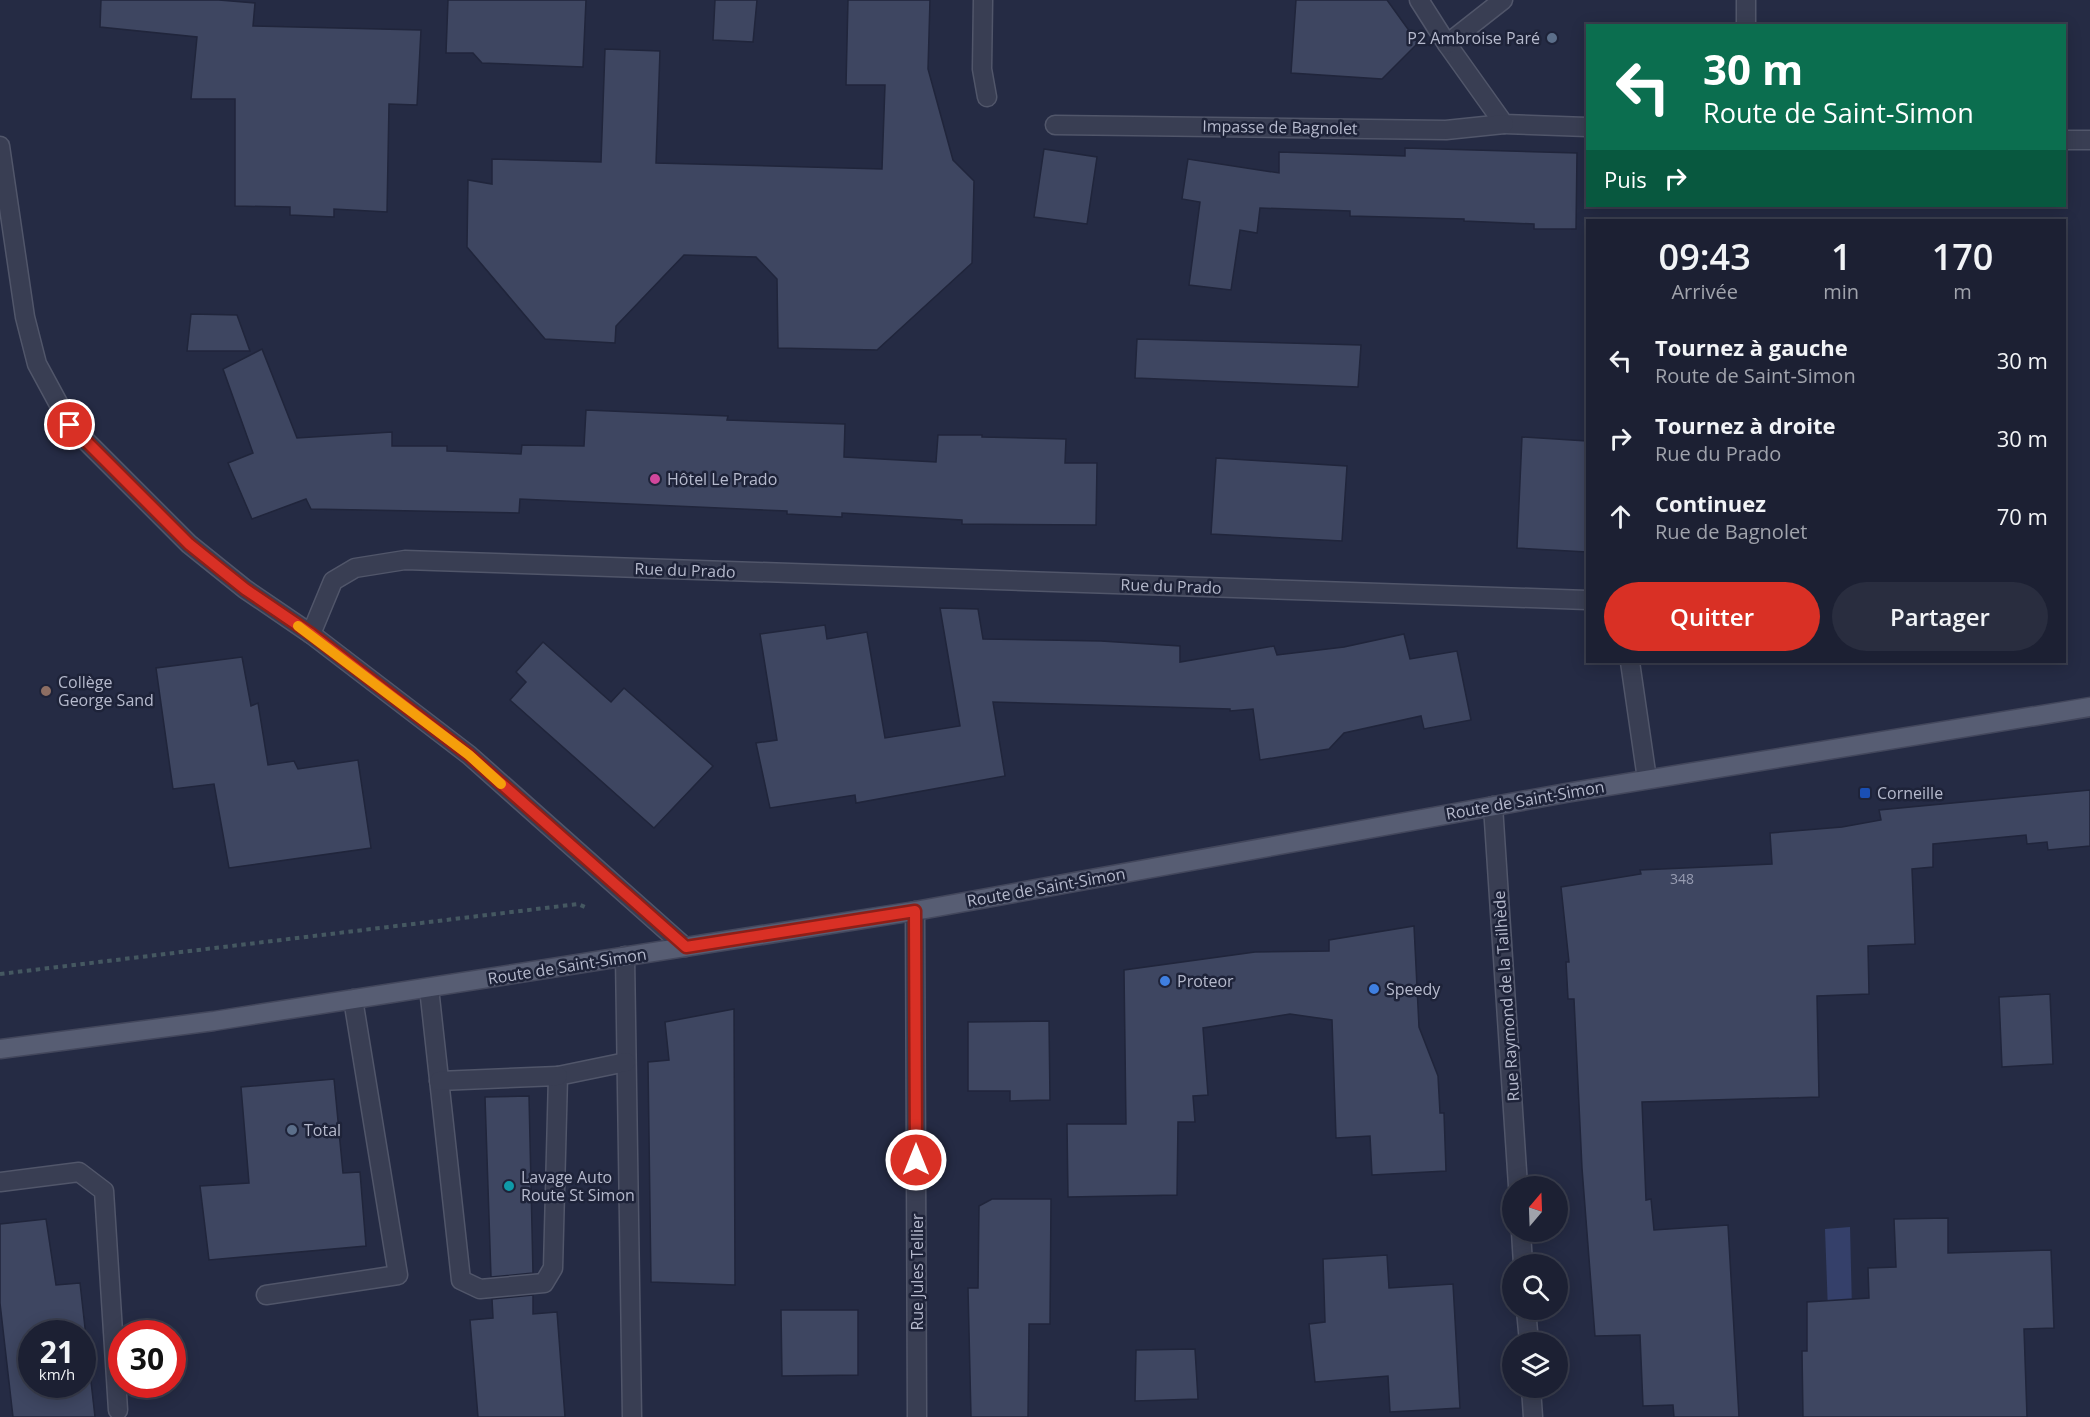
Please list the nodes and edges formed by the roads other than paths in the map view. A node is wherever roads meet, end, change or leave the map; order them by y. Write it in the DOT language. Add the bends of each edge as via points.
graph roads {
  1 [pos="983,0"];
  2 [pos="1419,0"];
  3 [pos="1503,0"];
  4 [pos="1746,0"];
  5 [pos="1746,24"];
  6 [pos="1447,44"];
  7 [pos="987,97"];
  8 [pos="1054,124"];
  9 [pos="1504,124"];
  10 [pos="1586,127"];
  11 [pos="2066,140"];
  12 [pos="2090,140"];
  13 [pos="0,146"];
  14 [pos="1586,600"];
  15 [pos="311,634"];
  16 [pos="1630,663"];
  17 [pos="2090,707"];
  18 [pos="1647,779"];
  19 [pos="1493,806"];
  20 [pos="915,911"];
  21 [pos="686,947"];
  22 [pos="625,956"];
  23 [pos="429,988"];
  24 [pos="352,999"];
  25 [pos="0,1049"];
  26 [pos="626,1062"];
  27 [pos="558,1076"];
  28 [pos="439,1081"];
  29 [pos="1517,1176"];
  30 [pos="0,1182"];
  31 [pos="266,1295"];
  32 [pos="1532,1398"];
  33 [pos="118,1410"];
  34 [pos="632,1417"];
  35 [pos="917,1417"];
  36 [pos="1533,1417"];
  1 -- 7 [label="street" via="982,69"];
  2 -- 6 [label="street"];
  3 -- 6 [label="street"];
  4 -- 5 [label="street"];
  6 -- 9 [label="street"];
  8 -- 9 [label="street, Impasse de Bagnolet" via="1446,130"];
  9 -- 10 [label="street, Impasse de Bagnolet"];
  11 -- 12 [label="street"];
  13 -- 15 [label="street" via="24,317 37,364 70,425 189,544"];
  14 -- 15 [label="street, Rue du Prado" via="405,560 355,568 333,581"];
  15 -- 21 [label="street" via="469,755"];
  16 -- 18 [label="street"];
  17 -- 18 [label="main road, Route de Saint-Simon"];
  18 -- 19 [label="main road, Route de Saint-Simon"];
  19 -- 20 [label="main road, Route de Saint-Simon"];
  19 -- 29 [label="street, Rue Raymond de la Tailhède"];
  20 -- 21 [label="main road, Route de Saint-Simon"];
  20 -- 35 [label="street, Rue Jules Tellier"];
  21 -- 22 [label="main road, Route de Saint-Simon"];
  22 -- 23 [label="main road, Route de Saint-Simon"];
  22 -- 26 [label="street"];
  23 -- 24 [label="main road, Route de Saint-Simon"];
  23 -- 28 [label="street"];
  24 -- 25 [label="main road, Route de Saint-Simon"];
  24 -- 31 [label="street" via="398,1275"];
  26 -- 27 [label="street"];
  26 -- 34 [label="street"];
  27 -- 28 [label="street"];
  27 -- 28 [label="street" via="553,1268 544,1283 480,1289 461,1280"];
  30 -- 33 [label="street" via="79,1172 104,1191"];
  32 -- 36 [label="street"];
}
